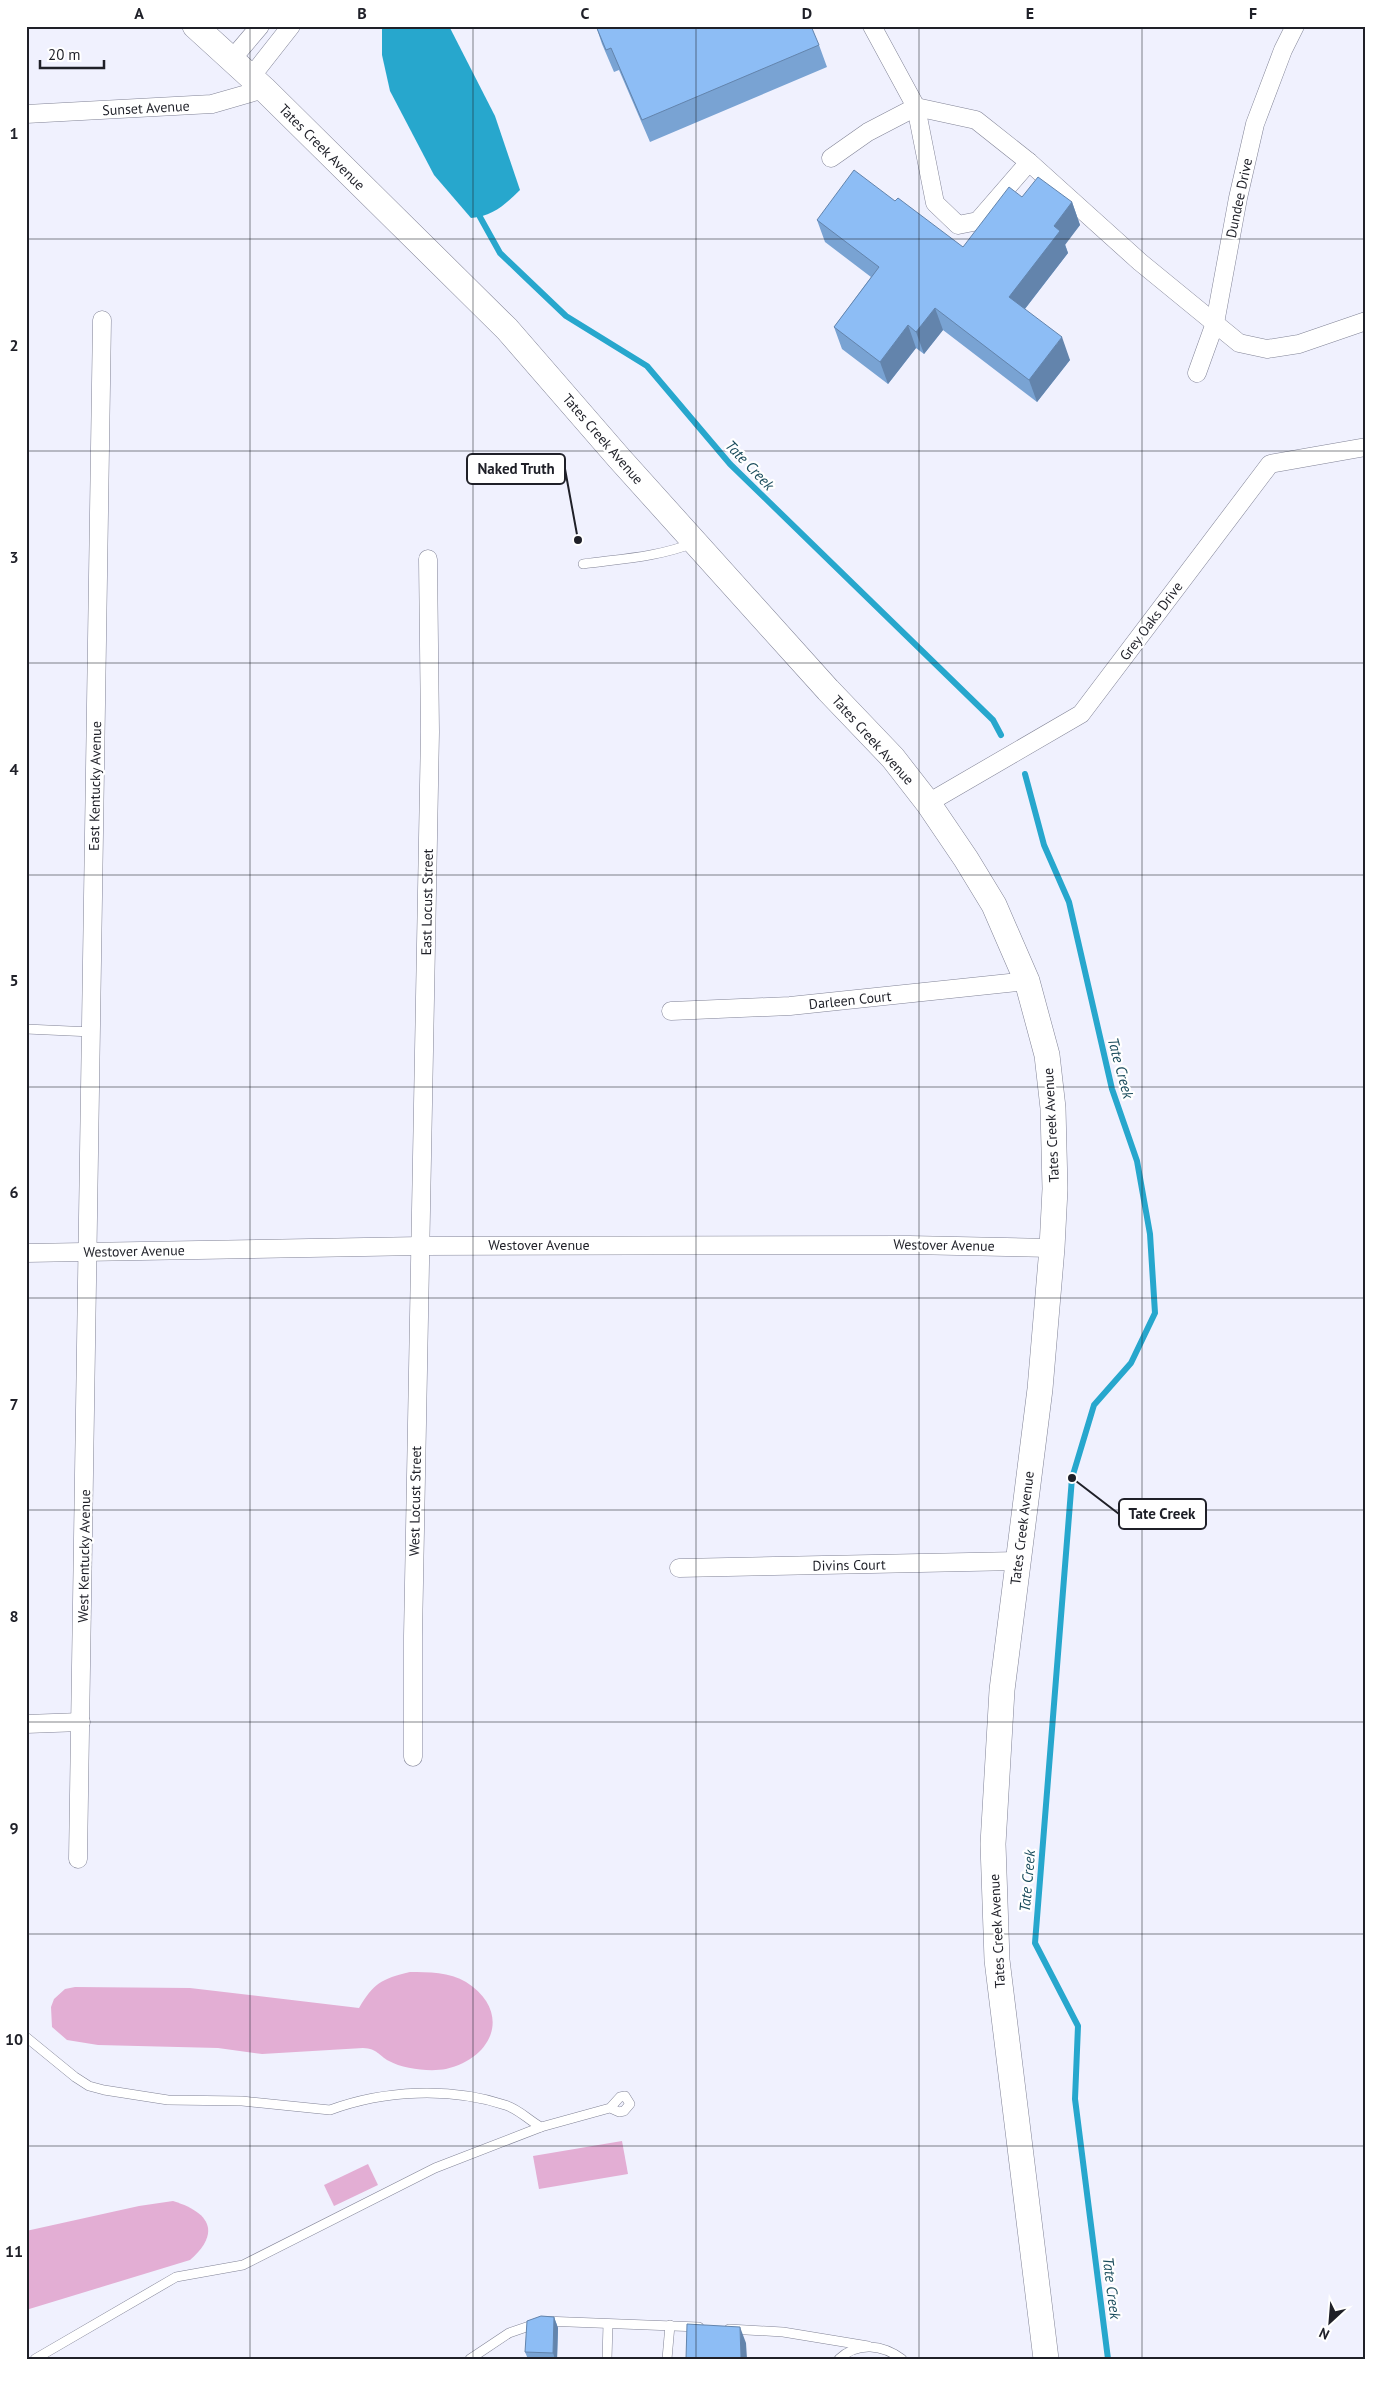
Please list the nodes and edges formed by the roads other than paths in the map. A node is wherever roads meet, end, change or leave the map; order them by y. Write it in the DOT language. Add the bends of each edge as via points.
graph roads {
  1 [pos="195,26"];
  2 [pos="260,26"];
  3 [pos="291,26"];
  4 [pos="872,26"];
  5 [pos="1295,26"];
  6 [pos="232,59"];
  7 [pos="258,83"];
  8 [pos="916,107"];
  9 [pos="26,114"];
  10 [pos="831,158"];
  11 [pos="1029,162"];
  12 [pos="102,320"];
  13 [pos="1366,321"];
  14 [pos="1215,323"];
  15 [pos="1197,373"];
  16 [pos="1366,447"];
  17 [pos="695,542"];
  18 [pos="428,559"];
  19 [pos="583,564"];
  20 [pos="928,803"];
  21 [pos="1027,981"];
  22 [pos="671,1011"];
  23 [pos="26,1029"];
  24 [pos="92,1032"];
  25 [pos="420,1246"];
  26 [pos="1052,1248"];
  27 [pos="26,1252"];
  28 [pos="86,1252"];
  29 [pos="1018,1561"];
  30 [pos="679,1568"];
  31 [pos="81,1722"];
  32 [pos="26,1724"];
  33 [pos="413,1757"];
  34 [pos="78,1859"];
  35 [pos="26,2037"];
  36 [pos="610,2108"];
  37 [pos="540,2127"];
  38 [pos="608,2324"];
  39 [pos="670,2325"];
  40 [pos="868,2346"];
  41 [pos="35,2359"];
  42 [pos="470,2359"];
  43 [pos="607,2359"];
  44 [pos="668,2359"];
  45 [pos="840,2359"];
  46 [pos="902,2359"];
  47 [pos="1046,2359"];
  1 -- 6 [label="main road, Tates Creek Avenue"];
  2 -- 6 [label="street"];
  3 -- 7 [label="street"];
  4 -- 8 [label="street"];
  5 -- 14 [label="street, Dundee Drive" via="1255,124"];
  6 -- 7 [label="main road, Tates Creek Avenue"];
  7 -- 9 [label="street, Sunset Avenue" via="212,104"];
  7 -- 17 [label="main road, Tates Creek Avenue" via="507,329"];
  8 -- 10 [label="street" via="868,132"];
  8 -- 11 [label="street" via="976,120"];
  8 -- 11 [label="street" via="935,203 958,225 978,221"];
  11 -- 14 [label="street" via="1140,262"];
  12 -- 24 [label="street, East Kentucky Avenue"];
  13 -- 14 [label="street" via="1299,344 1267,349 1240,343"];
  14 -- 15 [label="street, Dundee Drive"];
  16 -- 20 [label="street, Grey Oaks Drive" via="1270,464 1081,714"];
  17 -- 19 [label="lane" via="670,551"];
  17 -- 20 [label="main road, Tates Creek Avenue" via="892,758"];
  18 -- 25 [label="street, East Locust Street" via="430,732"];
  20 -- 21 [label="main road, Tates Creek Avenue" via="994,905"];
  21 -- 22 [label="street, Darleen Court" via="790,1006"];
  21 -- 26 [label="main road, Tates Creek Avenue" via="1047,1055 1053,1108"];
  23 -- 24 [label="lane"];
  24 -- 28 [label="street, East Kentucky Avenue"];
  25 -- 26 [label="street, Westover Avenue" via="909,1245"];
  25 -- 28 [label="street, Westover Avenue"];
  25 -- 33 [label="street, West Locust Street"];
  26 -- 29 [label="main road, Tates Creek Avenue" via="1040,1390"];
  27 -- 28 [label="street, Westover Avenue"];
  28 -- 31 [label="street, West Kentucky Avenue" via="88,1334"];
  29 -- 30 [label="street, Divins Court"];
  29 -- 47 [label="main road, Tates Creek Avenue" via="997,1752 993,1829 994,1907 1000,1993"];
  31 -- 32 [label="street"];
  31 -- 34 [label="street, West Kentucky Avenue"];
  35 -- 37 [label="lane" via="89,2086 120,2093 168,2100 242,2101 330,2110 399,2095 454,2093 506,2105"];
  36 -- 37 [label="lane"];
  37 -- 41 [label="lane" via="435,2168 243,2264 176,2277"];
  38 -- 39 [label="lane"];
  38 -- 42 [label="lane" via="544,2321 509,2333"];
  38 -- 43 [label="lane"];
  39 -- 40 [label="lane" via="783,2332"];
  39 -- 44 [label="lane"];
  40 -- 45 [label="lane" via="855,2349"];
  40 -- 46 [label="lane" via="881,2348"];
}
